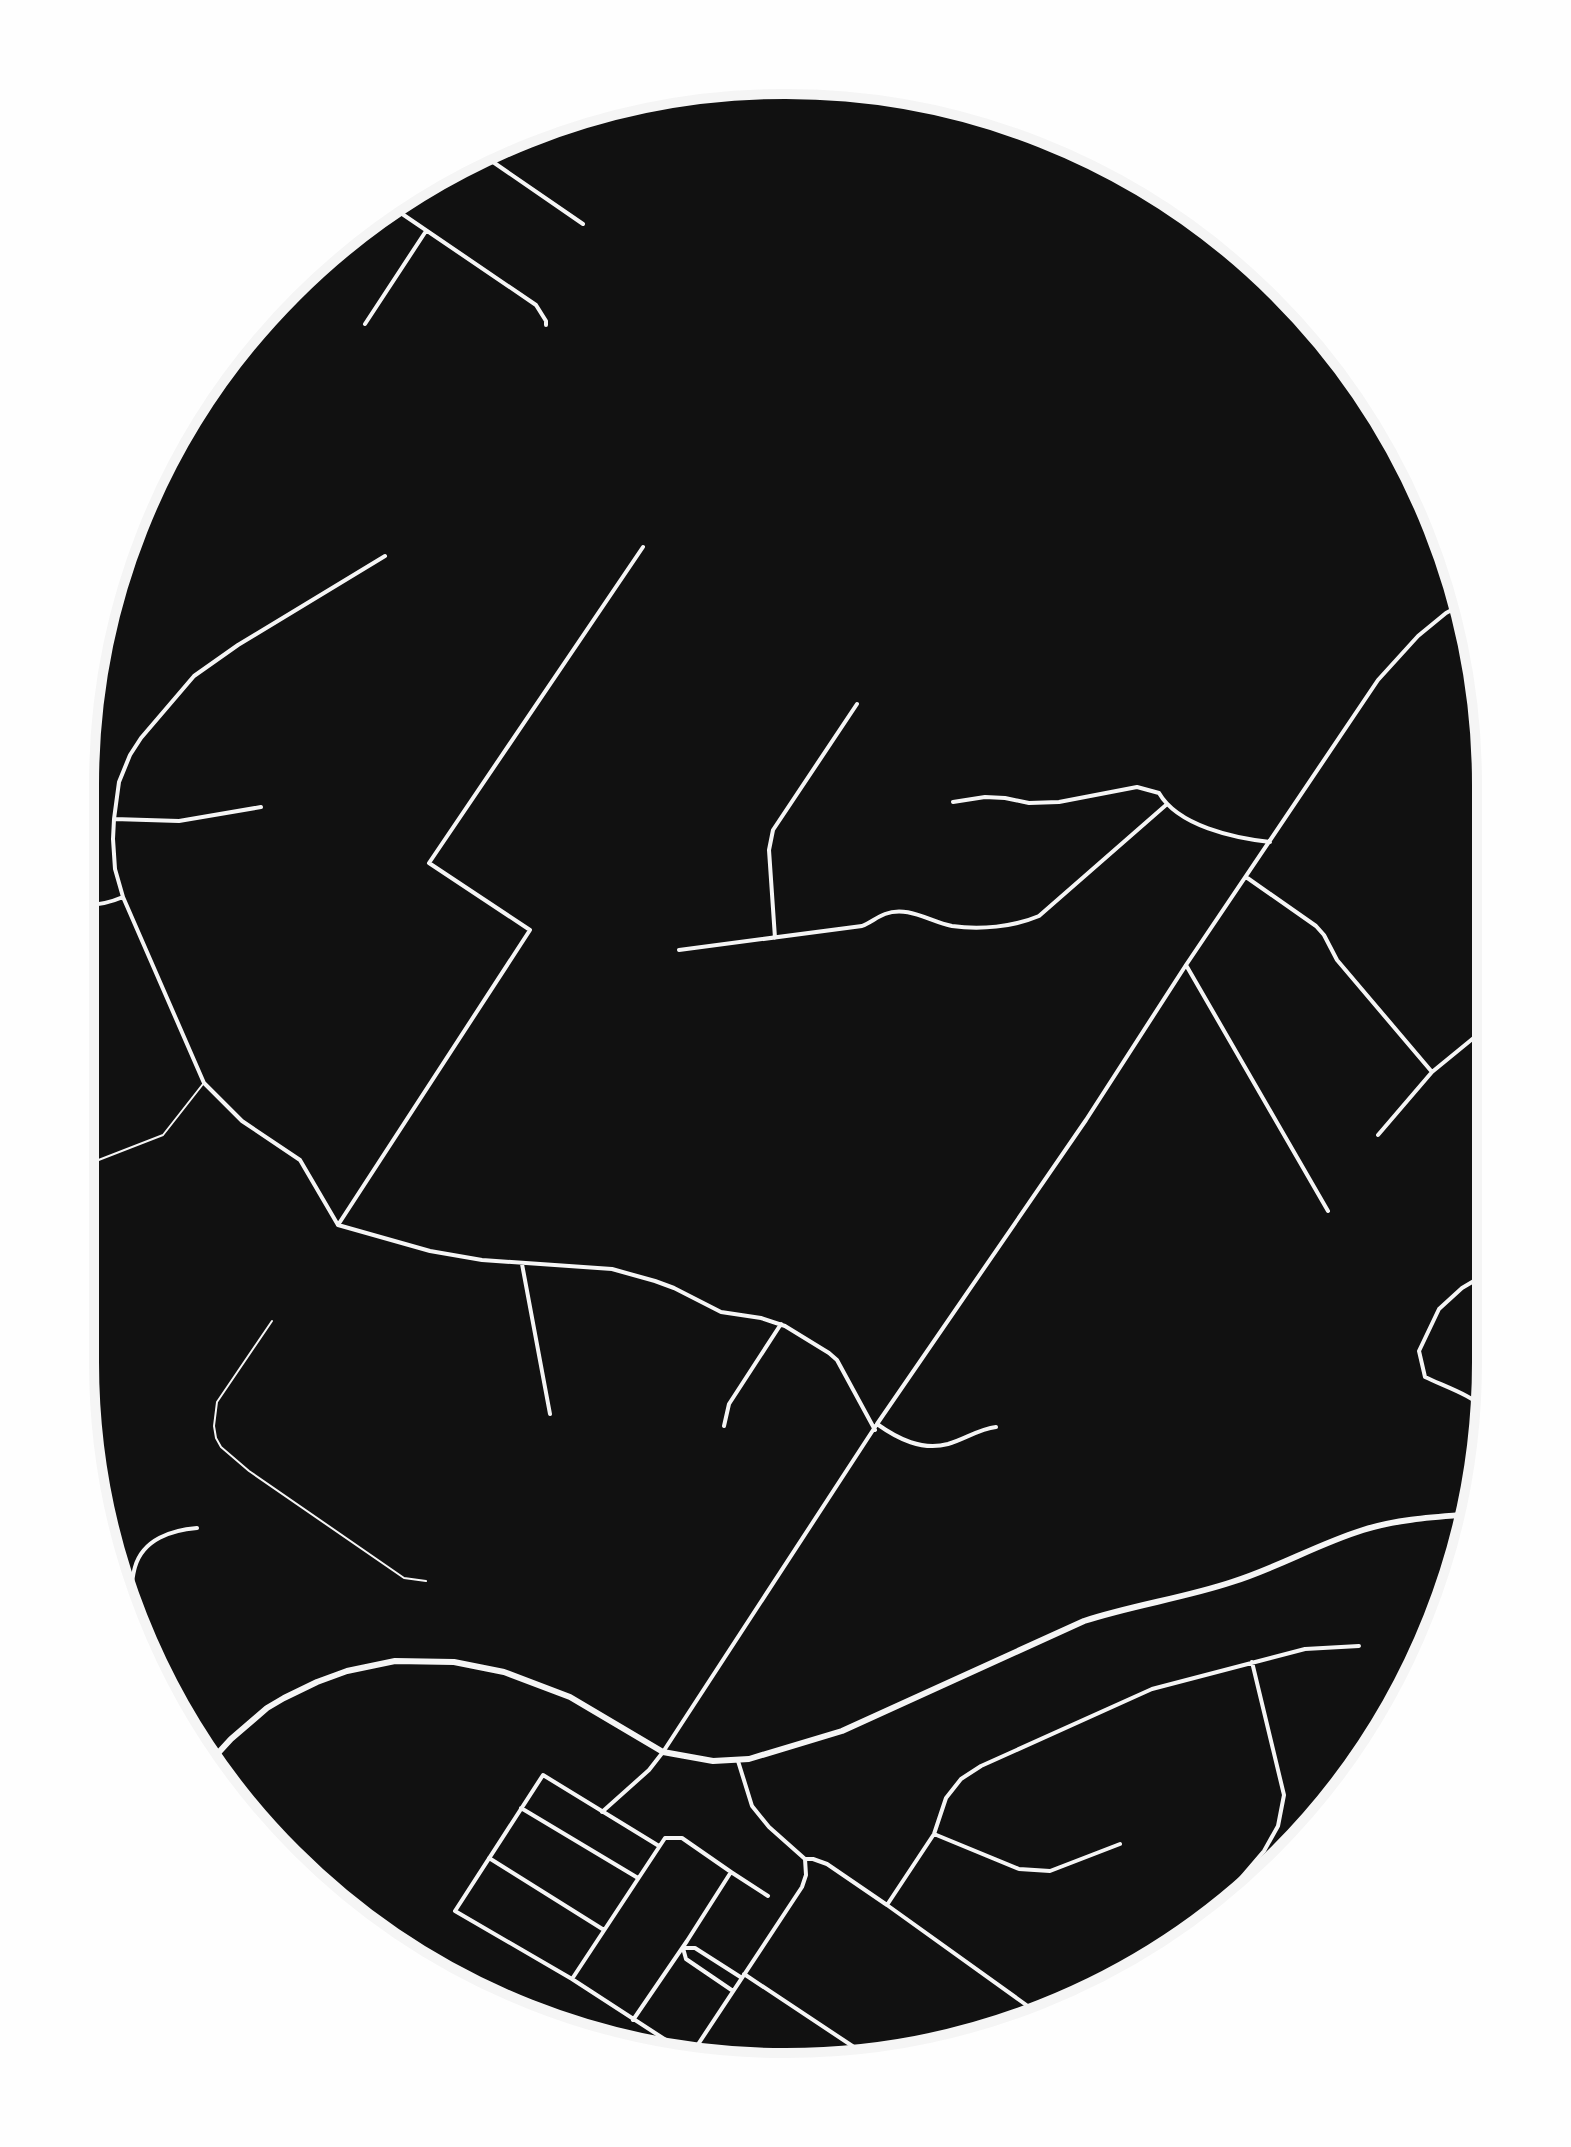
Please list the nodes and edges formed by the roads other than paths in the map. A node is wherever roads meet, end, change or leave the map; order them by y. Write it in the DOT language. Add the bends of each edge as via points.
graph roads {
  1 [pos="491,160"];
  2 [pos="399,212"];
  3 [pos="583,224"];
  4 [pos="426,231"];
  5 [pos="365,324"];
  6 [pos="546,325"];
  7 [pos="643,547"];
  8 [pos="385,556"];
  9 [pos="1454,609"];
  10 [pos="857,704"];
  11 [pos="953,802"];
  12 [pos="1166,805"];
  13 [pos="261,807"];
  14 [pos="114,819"];
  15 [pos="1270,842"];
  16 [pos="1246,877"];
  17 [pos="123,897"];
  18 [pos="94,905"];
  19 [pos="775,938"];
  20 [pos="679,950"];
  21 [pos="1186,965"];
  22 [pos="1477,1035"];
  23 [pos="1432,1072"];
  24 [pos="204,1083"];
  25 [pos="1378,1135"];
  26 [pos="94,1163"];
  27 [pos="1328,1211"];
  28 [pos="338,1225"];
  29 [pos="522,1264"];
  30 [pos="1477,1279"];
  31 [pos="272,1321"];
  32 [pos="781,1324"];
  33 [pos="1476,1401"];
  34 [pos="550,1414"];
  35 [pos="724,1426"];
  36 [pos="876,1427"];
  37 [pos="996,1427"];
  38 [pos="1459,1515"];
  39 [pos="197,1528"];
  40 [pos="426,1581"];
  41 [pos="132,1585"];
  42 [pos="1359,1646"];
  43 [pos="1252,1662"];
  44 [pos="663,1752"];
  45 [pos="217,1754"];
  46 [pos="738,1761"];
  47 [pos="521,1808"];
  48 [pos="602,1812"];
  49 [pos="934,1834"];
  50 [pos="1120,1844"];
  51 [pos="659,1846"];
  52 [pos="489,1858"];
  53 [pos="805,1859"];
  54 [pos="731,1872"];
  55 [pos="638,1878"];
  56 [pos="1232,1888"];
  57 [pos="768,1896"];
  58 [pos="887,1905"];
  59 [pos="604,1930"];
  60 [pos="683,1948"];
  61 [pos="743,1976"];
  62 [pos="572,1979"];
  63 [pos="733,1991"];
  64 [pos="1030,2008"];
  65 [pos="633,2020"];
  66 [pos="671,2043"];
  67 [pos="696,2047"];
  68 [pos="857,2049"];
  1 -- 3 [label="street"];
  2 -- 4 [label="street"];
  4 -- 5 [label="street"];
  4 -- 6 [label="street" via="536,305"];
  7 -- 28 [label="street" via="429,863 530,930"];
  8 -- 14 [label="street" via="194,676 130,755 119,782"];
  9 -- 15 [label="street" via="1418,636 1378,680"];
  10 -- 19 [label="street" via="773,830 769,850"];
  11 -- 12 [label="street" via="985,797 1059,802 1137,787 1159,793"];
  12 -- 15 [label="street" via="1223,835"];
  12 -- 19 [label="street" via="1039,916 1024,923 951,926 899,912 862,926"];
  13 -- 14 [label="street" via="179,821"];
  14 -- 17 [label="street" via="115,869"];
  15 -- 16 [label="street"];
  16 -- 21 [label="street"];
  16 -- 23 [label="street" via="1316,926 1337,960"];
  17 -- 18 [label="street"];
  17 -- 24 [label="street"];
  19 -- 20 [label="street"];
  21 -- 27 [label="street"];
  21 -- 36 [label="street"];
  22 -- 23 [label="street"];
  23 -- 25 [label="street"];
  24 -- 26 [label="lane" via="163,1135"];
  24 -- 28 [label="street" via="242,1121 300,1160"];
  28 -- 29 [label="street" via="430,1251"];
  29 -- 32 [label="street" via="612,1269 665,1284 721,1312"];
  29 -- 34 [label="street"];
  30 -- 33 [label="street" via="1446,1301 1419,1351 1425,1377"];
  31 -- 40 [label="lane" via="217,1402 214,1426 221,1447 404,1578"];
  32 -- 35 [label="street" via="729,1404"];
  32 -- 36 [label="street" via="837,1360"];
  36 -- 37 [label="street" via="928,1445 948,1444"];
  36 -- 44 [label="street"];
  38 -- 46 [label="main road" via="1363,1530 1236,1581 1084,1621 842,1731"];
  39 -- 41 [label="street" via="175,1530 146,1547"];
  42 -- 43 [label="street" via="1305,1649"];
  43 -- 49 [label="street" via="1152,1689 981,1766 946,1798"];
  43 -- 56 [label="street" via="1284,1795 1278,1826"];
  44 -- 45 [label="main road" via="570,1697 504,1672 454,1662 395,1661 347,1671 284,1698"];
  44 -- 46 [label="main road"];
  44 -- 48 [label="street"];
  46 -- 53 [label="street" via="752,1806"];
  47 -- 48 [label="street" via="543,1775"];
  47 -- 52 [label="street"];
  47 -- 55 [label="street"];
  48 -- 51 [label="street"];
  49 -- 50 [label="street" via="1019,1869 1050,1871"];
  49 -- 58 [label="street"];
  51 -- 54 [label="street" via="665,1838 682,1838"];
  51 -- 55 [label="street"];
  52 -- 59 [label="street"];
  52 -- 62 [label="street" via="455,1911"];
  53 -- 58 [label="street" via="827,1864"];
  53 -- 61 [label="street" via="802,1887"];
  54 -- 57 [label="street"];
  54 -- 60 [label="street"];
  55 -- 59 [label="street"];
  58 -- 64 [label="street"];
  59 -- 62 [label="street"];
  60 -- 61 [label="street" via="695,1948"];
  60 -- 63 [label="street" via="686,1959"];
  60 -- 65 [label="street"];
  61 -- 63 [label="street"];
  61 -- 68 [label="street"];
  62 -- 65 [label="street"];
  63 -- 67 [label="street"];
  65 -- 66 [label="street"];
}
